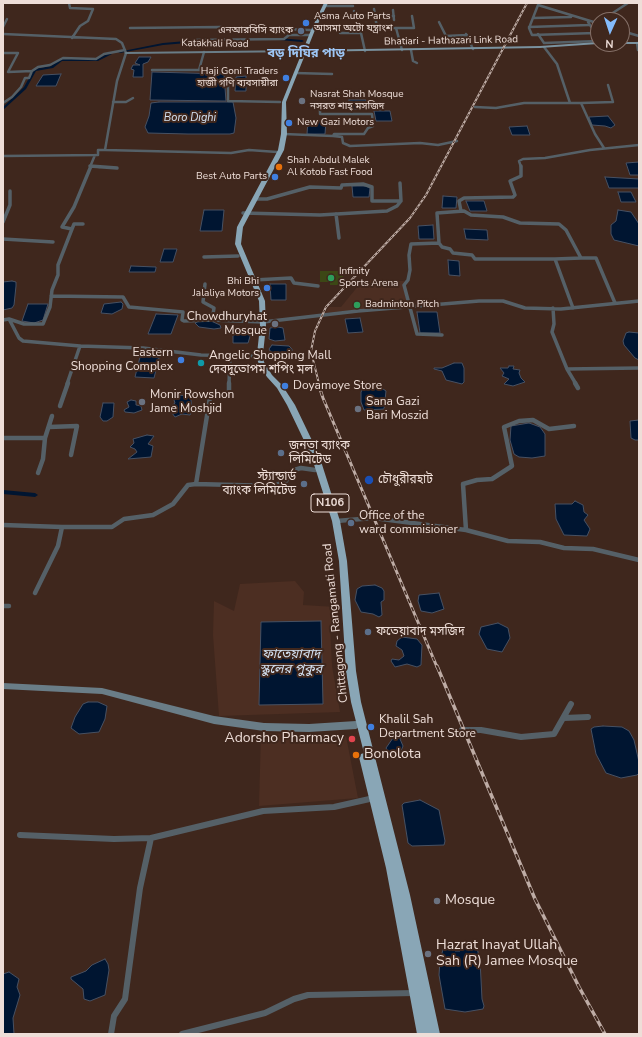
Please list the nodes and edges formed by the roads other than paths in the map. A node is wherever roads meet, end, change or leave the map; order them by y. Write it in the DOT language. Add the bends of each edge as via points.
graph roads {
  1 [pos="68,3"];
  2 [pos="628,3"];
  3 [pos="324,4"];
  4 [pos="352,6"];
  5 [pos="374,9"];
  6 [pos="393,10"];
  7 [pos="354,11"];
  8 [pos="614,12"];
  9 [pos="375,16"];
  10 [pos="394,16"];
  11 [pos="412,16"];
  12 [pos="576,16"];
  13 [pos="533,18"];
  14 [pos="7,19"];
  15 [pos="586,19"];
  16 [pos="394,20"];
  17 [pos="590,20"];
  18 [pos="439,22"];
  19 [pos="589,25"];
  20 [pos="529,26"];
  21 [pos="3,27"];
  22 [pos="130,28"];
  23 [pos="396,28"];
  24 [pos="309,33"];
  25 [pos="340,33"];
  26 [pos="590,33"];
  27 [pos="3,34"];
  28 [pos="538,34"];
  29 [pos="72,38"];
  30 [pos="193,40"];
  31 [pos="590,42"];
  32 [pos="590,43"];
  33 [pos="638,43"];
  34 [pos="544,47"];
  35 [pos="473,49"];
  36 [pos="402,50"];
  37 [pos="411,50"];
  38 [pos="638,50"];
  39 [pos="126,51"];
  40 [pos="302,51"];
  41 [pos="365,51"];
  42 [pos="204,52"];
  43 [pos="3,53"];
  44 [pos="416,63"];
  45 [pos="152,70"];
  46 [pos="199,70"];
  47 [pos="32,71"];
  48 [pos="295,73"];
  49 [pos="332,74"];
  50 [pos="608,85"];
  51 [pos="133,98"];
  52 [pos="113,102"];
  53 [pos="280,102"];
  54 [pos="3,103"];
  55 [pos="570,103"];
  56 [pos="581,103"];
  57 [pos="320,107"];
  58 [pos="475,107"];
  59 [pos="284,134"];
  60 [pos="333,136"];
  61 [pos="457,141"];
  62 [pos="639,145"];
  63 [pos="604,148"];
  64 [pos="105,150"];
  65 [pos="277,152"];
  66 [pos="95,155"];
  67 [pos="3,156"];
  68 [pos="90,166"];
  69 [pos="117,168"];
  70 [pos="400,183"];
  71 [pos="10,191"];
  72 [pos="257,199"];
  73 [pos="401,201"];
  74 [pos="461,211"];
  75 [pos="246,213"];
  76 [pos="336,214"];
  77 [pos="3,222"];
  78 [pos="84,224"];
  79 [pos="72,229"];
  80 [pos="236,236"];
  81 [pos="339,238"];
  82 [pos="3,239"];
  83 [pos="53,242"];
  84 [pos="439,243"];
  85 [pos="238,256"];
  86 [pos="204,257"];
  87 [pos="581,258"];
  88 [pos="554,259"];
  89 [pos="254,280"];
  90 [pos="205,284"];
  91 [pos="318,286"];
  92 [pos="51,296"];
  93 [pos="639,301"];
  94 [pos="615,303"];
  95 [pos="411,306"];
  96 [pos="553,308"];
  97 [pos="573,308"];
  98 [pos="8,319"];
  99 [pos="3,320"];
  100 [pos="212,320"];
  101 [pos="261,322"];
  102 [pos="442,335"];
  103 [pos="80,346"];
  104 [pos="230,355"];
  105 [pos="256,356"];
  106 [pos="639,368"];
  107 [pos="567,370"];
  108 [pos="578,388"];
  109 [pos="60,406"];
  110 [pos="52,416"];
  111 [pos="574,426"];
  112 [pos="49,427"];
  113 [pos="3,438"];
  114 [pos="46,438"];
  115 [pos="71,455"];
  116 [pos="316,470"];
  117 [pos="38,473"];
  118 [pos="196,484"];
  119 [pos="336,521"];
  120 [pos="3,525"];
  121 [pos="62,527"];
  122 [pos="466,530"];
  123 [pos="639,560"];
  124 [pos="35,593"];
  125 [pos="3,606"];
  126 [pos="9,606"];
  127 [pos="3,686"];
  128 [pos="571,704"];
  129 [pos="588,717"];
  130 [pos="564,718"];
  131 [pos="356,725"];
  132 [pos="462,730"];
  133 [pos="374,798"];
  134 [pos="20,835"];
  135 [pos="152,838"];
  136 [pos="415,993"];
  137 [pos="111,1034"];
  138 [pos="182,1034"];
  139 [pos="423,1034"];
  140 [pos="434,1034"];
  1 -- 29 [label="street" via="70,8 93,9 88,21 80,26"];
  2 -- 8 [label="street"];
  3 -- 4 [label="street"];
  3 -- 24 [label="highway"];
  5 -- 9 [label="street"];
  6 -- 10 [label="street"];
  7 -- 9 [label="street" via="354,16"];
  9 -- 10 [label="street"];
  9 -- 23 [label="street" via="378,28"];
  10 -- 16 [label="street"];
  11 -- 23 [label="street" via="414,28"];
  12 -- 13 [label="street"];
  12 -- 13 [label="street" via="538,5"];
  12 -- 15 [label="street"];
  13 -- 20 [label="street"];
  14 -- 21 [label="street"];
  15 -- 17 [label="street"];
  15 -- 19 [label="street"];
  18 -- 35 [label="street" via="446,36 466,34"];
  19 -- 20 [label="street"];
  20 -- 28 [label="street" via="532,35"];
  22 -- 24 [label="street" via="220,27"];
  23 -- 36 [label="street"];
  24 -- 30 [label="street" via="289,35 284,39"];
  24 -- 40 [label="highway"];
  25 -- 41 [label="street" via="361,33"];
  26 -- 28 [label="street"];
  27 -- 29 [label="street"];
  28 -- 31 [label="street" via="544,43"];
  29 -- 39 [label="street" via="116,39 122,43"];
  32 -- 34 [label="main road, Bhatiari - Hathazari Link Road"];
  33 -- 38 [label="street"];
  34 -- 35 [label="main road, Bhatiari - Hathazari Link Road"];
  34 -- 55 [label="street" via="557,64"];
  35 -- 37 [label="main road, Bhatiari - Hathazari Link Road"];
  36 -- 37 [label="main road, Bhatiari - Hathazari Link Road"];
  36 -- 41 [label="main road, Bhatiari - Hathazari Link Road"];
  37 -- 44 [label="street" via="413,61"];
  39 -- 42 [label="street, Katakhali Road"];
  39 -- 47 [label="street" via="104,54 96,59 63,58"];
  39 -- 52 [label="street"];
  40 -- 41 [label="main road, Bhatiari - Hathazari Link Road"];
  40 -- 42 [label="street, Katakhali Road"];
  40 -- 48 [label="highway"];
  40 -- 53 [label="highway"];
  42 -- 46 [label="street"];
  43 -- 47 [label="street" via="18,53 8,72"];
  45 -- 46 [label="street"];
  46 -- 53 [label="street" via="228,72 228,101"];
  47 -- 54 [label="street" via="29,78 24,78 21,87 12,97"];
  48 -- 49 [label="street"];
  48 -- 59 [label="highway" via="284,102"];
  50 -- 56 [label="street" via="613,102"];
  51 -- 52 [label="street" via="126,102"];
  52 -- 64 [label="street"];
  53 -- 65 [label="highway"];
  55 -- 56 [label="street"];
  55 -- 58 [label="street"];
  56 -- 63 [label="street"];
  57 -- 60 [label="street" via="320,114 372,114 373,126 364,134"];
  59 -- 60 [label="street"];
  59 -- 72 [label="highway" via="278,157"];
  60 -- 61 [label="street" via="342,137 344,143 350,146 420,143 438,145"];
  62 -- 63 [label="street"];
  63 -- 74 [label="street" via="523,159 520,161 521,176 510,181 513,197 464,198 459,201"];
  64 -- 65 [label="street"];
  64 -- 66 [label="street" via="98,150 98,155"];
  65 -- 75 [label="highway"];
  66 -- 67 [label="street"];
  66 -- 68 [label="street"];
  68 -- 69 [label="street"];
  68 -- 79 [label="street" via="74,208 62,227"];
  70 -- 73 [label="street"];
  71 -- 77 [label="street" via="10,205"];
  72 -- 73 [label="street" via="267,199 310,187 341,188 342,185 363,184 372,186 372,201"];
  72 -- 75 [label="highway"];
  73 -- 76 [label="street" via="387,211"];
  74 -- 84 [label="street" via="437,213"];
  74 -- 87 [label="street" via="471,215 503,217 520,223 559,224 566,230"];
  75 -- 76 [label="street"];
  75 -- 80 [label="highway"];
  76 -- 81 [label="street"];
  78 -- 79 [label="street" via="74,224"];
  79 -- 92 [label="street" via="58,265 58,275"];
  80 -- 85 [label="highway, Chittagong - Rangamati Road / N106"];
  80 -- 89 [label="highway, Chittagong - Rangamati Road / N106"];
  82 -- 83 [label="street"];
  84 -- 88 [label="street" via="453,253 472,255 475,259"];
  84 -- 95 [label="street" via="411,244 410,270 404,285"];
  85 -- 86 [label="street"];
  85 -- 101 [label="highway, Chittagong - Rangamati Road / N106" via="258,300"];
  87 -- 88 [label="street"];
  87 -- 94 [label="street" via="596,258"];
  88 -- 97 [label="street"];
  89 -- 91 [label="street" via="291,278 294,283"];
  89 -- 101 [label="highway, Chittagong - Rangamati Road / N106" via="262,301"];
  90 -- 100 [label="street" via="203,302 214,308"];
  92 -- 98 [label="street" via="50,307 43,324 24,324"];
  92 -- 100 [label="street" via="123,297 129,307 183,312 184,321"];
  93 -- 94 [label="street"];
  94 -- 97 [label="street"];
  95 -- 96 [label="street" via="499,300 525,308"];
  95 -- 101 [label="street"];
  95 -- 102 [label="street" via="418,334"];
  96 -- 97 [label="street"];
  96 -- 107 [label="street" via="552,332"];
  98 -- 99 [label="street"];
  98 -- 103 [label="street" via="23,341"];
  100 -- 101 [label="street"];
  101 -- 105 [label="highway, Chittagong - Rangamati Road / N106"];
  101 -- 119 [label="highway, Chittagong - Rangamati Road / N106" via="260,354 263,366 291,405 315,455"];
  103 -- 104 [label="street"];
  103 -- 109 [label="street"];
  104 -- 105 [label="street"];
  104 -- 118 [label="street" via="229,396 210,397"];
  105 -- 116 [label="highway, Chittagong - Rangamati Road / N106" via="260,368 278,392 295,422"];
  106 -- 107 [label="street"];
  107 -- 108 [label="street"];
  110 -- 112 [label="street"];
  111 -- 122 [label="street" via="549,429 533,420 519,421 504,427 512,466 492,479 464,484"];
  112 -- 114 [label="street"];
  112 -- 115 [label="street" via="77,426"];
  113 -- 114 [label="street"];
  114 -- 117 [label="street" via="44,459"];
  116 -- 118 [label="street" via="294,470 286,481 272,486"];
  116 -- 131 [label="highway, Chittagong - Rangamati Road / N106" via="336,545 348,673"];
  118 -- 121 [label="street" via="188,485 173,504 153,515 124,519 112,527"];
  119 -- 122 [label="street" via="374,518"];
  119 -- 140 [label="highway, Chittagong - Rangamati Road / N106" via="343,561 351,671 356,702 405,895"];
  120 -- 121 [label="street"];
  121 -- 124 [label="street" via="58,546"];
  122 -- 123 [label="street" via="508,541 540,542 564,548 593,549"];
  125 -- 126 [label="street"];
  127 -- 131 [label="street" via="102,691 214,720 264,727"];
  128 -- 130 [label="street"];
  129 -- 130 [label="street"];
  130 -- 132 [label="street" via="554,734 539,736 522,737 481,730"];
  131 -- 133 [label="highway, Chittagong - Rangamati Road / N106"];
  133 -- 135 [label="street" via="334,807 263,811"];
  133 -- 136 [label="highway, Chittagong - Rangamati Road / N106" via="391,868"];
  134 -- 135 [label="street"];
  135 -- 137 [label="street" via="140,888 124,999 114,1016"];
  136 -- 138 [label="street" via="308,995 265,1013"];
  136 -- 139 [label="highway, Chittagong - Rangamati Road / N106"];
}
